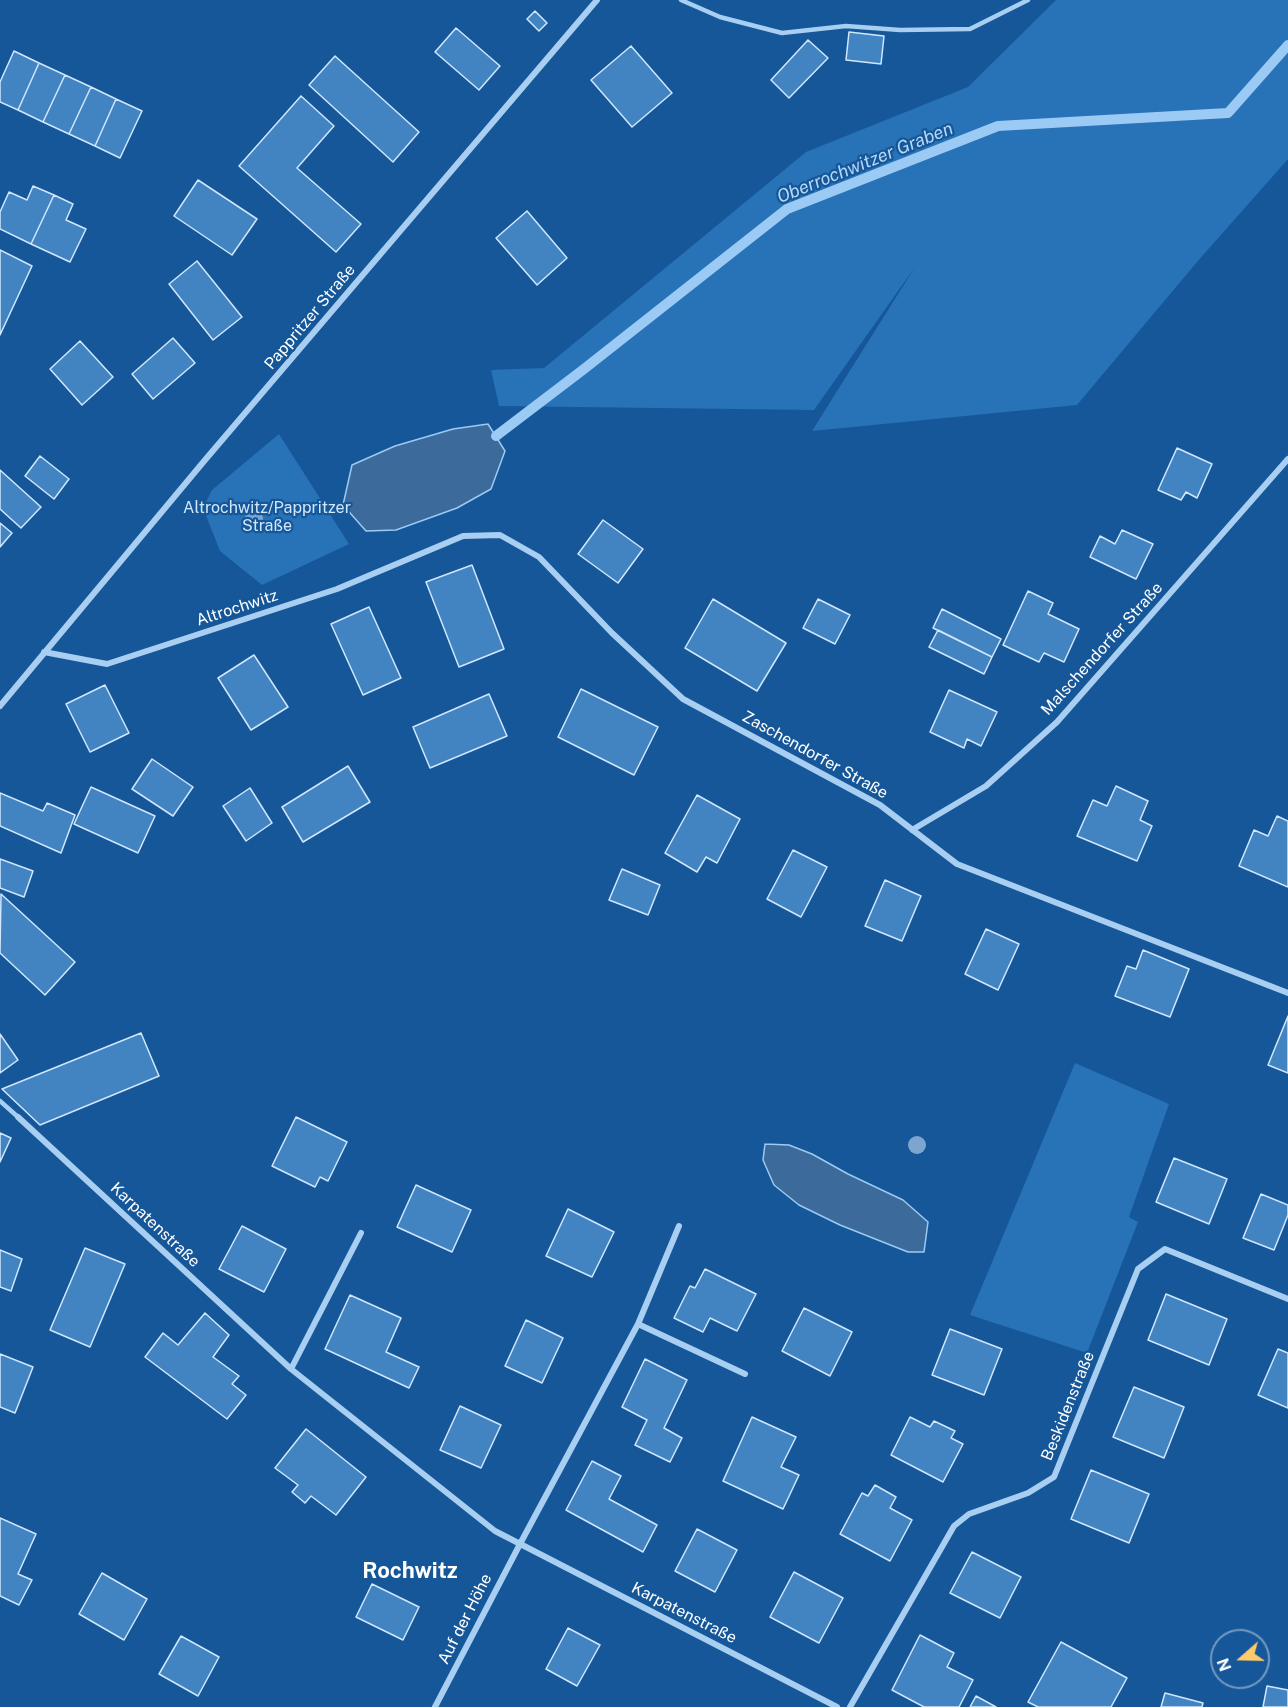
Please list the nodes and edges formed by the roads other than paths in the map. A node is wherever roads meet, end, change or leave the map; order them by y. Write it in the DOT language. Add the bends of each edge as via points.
graph roads {
  1 [pos="597,0"];
  2 [pos="681,0"];
  3 [pos="1028,0"];
  4 [pos="1288,459"];
  5 [pos="500,535"];
  6 [pos="44,652"];
  7 [pos="0,706"];
  8 [pos="912,830"];
  9 [pos="1288,993"];
  10 [pos="0,1101"];
  11 [pos="18,1117"];
  12 [pos="679,1226"];
  13 [pos="361,1233"];
  14 [pos="1288,1299"];
  15 [pos="638,1324"];
  16 [pos="291,1370"];
  17 [pos="745,1374"];
  18 [pos="520,1544"];
  19 [pos="435,1707"];
  20 [pos="837,1707"];
  21 [pos="850,1707"];
  1 -- 6 [label="street, Pappritzer Straße"];
  2 -- 3 [label="lane" via="720,17 782,33 846,26 970,29"];
  4 -- 8 [label="street, Malschendorfer Straße" via="1057,722 986,786"];
  5 -- 6 [label="street, Altrochwitz" via="463,537 337,590 107,664"];
  5 -- 8 [label="street, Zaschendorfer Straße" via="539,557 683,699 880,805"];
  6 -- 7 [label="street"];
  8 -- 9 [label="street, Zaschendorfer Straße" via="957,864"];
  10 -- 11 [label="lane, Karpatenstraße"];
  11 -- 16 [label="street, Karpatenstraße"];
  12 -- 15 [label="street"];
  13 -- 16 [label="street"];
  14 -- 21 [label="street, Beskidenstraße" via="1165,1249 1138,1269 1054,1477 1028,1493 969,1514 954,1526"];
  15 -- 17 [label="street"];
  15 -- 18 [label="street"];
  16 -- 18 [label="street, Karpatenstraße" via="495,1531"];
  18 -- 19 [label="street, Auf der Höhe"];
  18 -- 20 [label="street, Karpatenstraße"];
}
